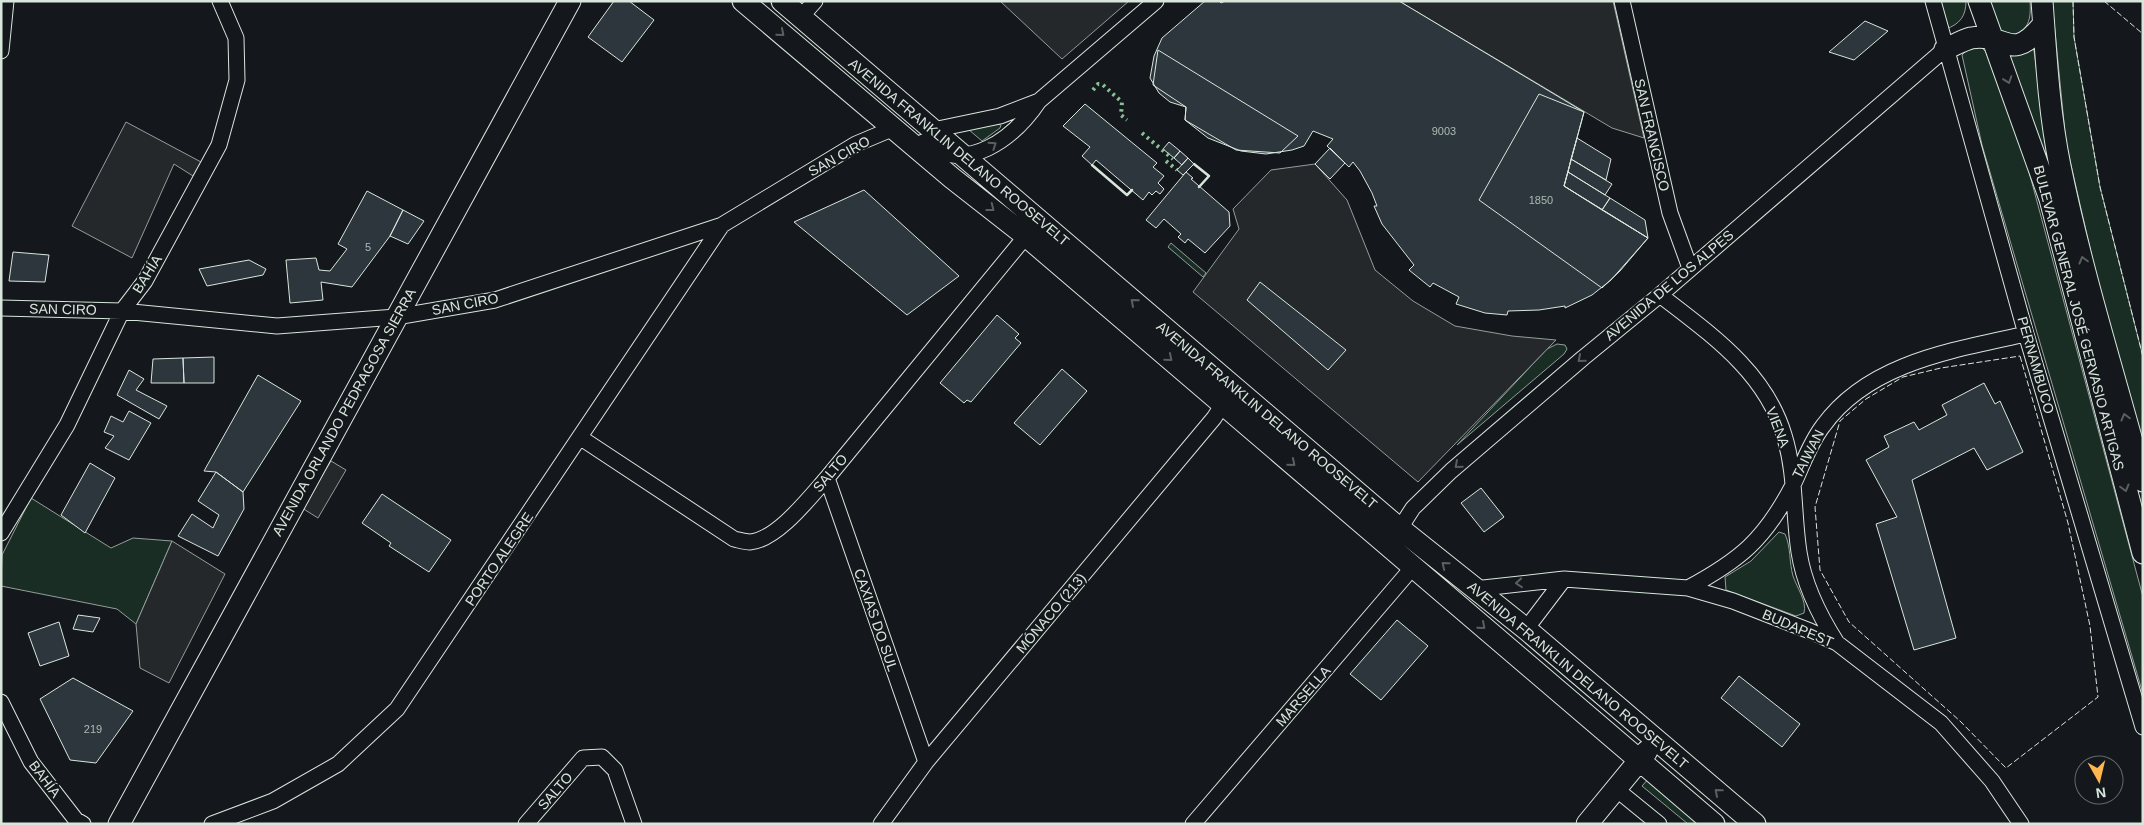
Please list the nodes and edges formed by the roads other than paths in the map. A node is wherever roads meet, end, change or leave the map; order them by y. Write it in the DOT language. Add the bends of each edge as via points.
graph roads {
  1 [pos="6,1"];
  2 [pos="220,1"];
  3 [pos="570,1"];
  4 [pos="744,1"];
  5 [pos="782,1"];
  6 [pos="815,1"];
  7 [pos="1156,1"];
  8 [pos="1622,1"];
  9 [pos="1933,1"];
  10 [pos="1977,1"];
  11 [pos="2042,1"];
  12 [pos="801,17"];
  13 [pos="2042,26"];
  14 [pos="1993,39"];
  15 [pos="1945,49"];
  16 [pos="1,51"];
  17 [pos="1039,101"];
  18 [pos="873,110"];
  19 [pos="894,128"];
  20 [pos="933,130"];
  21 [pos="964,156"];
  22 [pos="722,225"];
  23 [pos="1026,236"];
  24 [pos="1690,268"];
  25 [pos="1660,295"];
  26 [pos="1,308"];
  27 [pos="122,310"];
  28 [pos="396,317"];
  29 [pos="2026,334"];
  30 [pos="1223,404"];
  31 [pos="581,438"];
  32 [pos="826,478"];
  33 [pos="2143,481"];
  34 [pos="1792,486"];
  35 [pos="1,533"];
  36 [pos="1394,537"];
  37 [pos="2143,553"];
  38 [pos="1413,568"];
  39 [pos="1564,579"];
  40 [pos="1688,588"];
  41 [pos="1474,589"];
  42 [pos="1526,629"];
  43 [pos="1836,642"];
  44 [pos="1,702"];
  45 [pos="2143,726"];
  46 [pos="1657,739"];
  47 [pos="1638,761"];
  48 [pos="926,762"];
  49 [pos="1616,789"];
  50 [pos="83,824"];
  51 [pos="119,824"];
  52 [pos="212,824"];
  53 [pos="526,824"];
  54 [pos="634,824"];
  55 [pos="881,824"];
  56 [pos="1193,824"];
  57 [pos="1587,824"];
  58 [pos="1659,824"];
  59 [pos="1714,824"];
  60 [pos="1755,824"];
  61 [pos="2021,824"];
  1 -- 16 [label="street"];
  2 -- 27 [label="street, BAHÍA" via="236,38 237,80 219,145 145,281"];
  3 -- 28 [label="main road, AVENIDA ORLANDO PEDRAGOSA SIERRA"];
  4 -- 18 [label="main road, AVENIDA FRANKLIN DELANO ROOSEVELT, one-way"];
  5 -- 12 [label="main road, AVENIDA FRANKLIN DELANO ROOSEVELT"];
  6 -- 12 [label="street"];
  7 -- 17 [label="street"];
  8 -- 24 [label="street, SAN FRANCISCO" via="1670,213"];
  9 -- 15 [label="street, PERNAMBUCO"];
  10 -- 14 [label="main road, BULEVAR GENERAL JOSÉ GERVASIO ARTIGAS"];
  10 -- 15 [label="main road, AVENIDA DE LOS ALPES" via="1968,24"];
  11 -- 13 [label="main road, BULEVAR GENERAL JOSÉ GERVASIO ARTIGAS"];
  12 -- 20 [label="main road, AVENIDA FRANKLIN DELANO ROOSEVELT"];
  13 -- 14 [label="main road, AVENIDA DE LOS ALPES" via="2022,44 2007,45"];
  33 -- 13 [label="main road, BULEVAR GENERAL JOSÉ GERVASIO ARTIGAS, one-way" via="2087,278 2060,165"];
  14 -- 15 [label="main road, AVENIDA DE LOS ALPES" via="1971,38"];
  14 -- 37 [label="main road, BULEVAR GENERAL JOSÉ GERVASIO ARTIGAS, one-way" via="2050,199"];
  15 -- 24 [label="street, AVENIDA DE LOS ALPES"];
  15 -- 29 [label="street, PERNAMBUCO"];
  17 -- 20 [label="street" via="1000,116"];
  21 -- 17 [label="street, one-way" via="987,150 1004,138 1028,118"];
  18 -- 19 [label="main road, AVENIDA FRANKLIN DELANO ROOSEVELT"];
  18 -- 21 [label="street" via="893,117 937,152"];
  19 -- 22 [label="street, SAN CIRO" via="856,144"];
  19 -- 23 [label="main road, AVENIDA FRANKLIN DELANO ROOSEVELT, one-way"];
  20 -- 21 [label="main road, AVENIDA FRANKLIN DELANO ROOSEVELT"];
  36 -- 21 [label="main road, AVENIDA FRANKLIN DELANO ROOSEVELT, one-way"];
  22 -- 28 [label="street, SAN CIRO" via="495,300"];
  22 -- 31 [label="street, PORTO ALEGRE"];
  23 -- 30 [label="main road, AVENIDA FRANKLIN DELANO ROOSEVELT, one-way"];
  23 -- 32 [label="street, SALTO"];
  24 -- 25 [label="street, AVENIDA DE LOS ALPES"];
  25 -- 34 [label="street, VIENA" via="1709,333 1751,373 1775,412 1784,434"];
  25 -- 36 [label="street, AVENIDA DE LOS ALPES, one-way" via="1452,471 1413,508"];
  26 -- 27 [label="street, SAN CIRO"];
  27 -- 28 [label="street, SAN CIRO" via="277,326"];
  27 -- 35 [label="street, BAHÍA" via="66,424"];
  28 -- 51 [label="main road, AVENIDA ORLANDO PEDRAGOSA SIERRA"];
  29 -- 34 [label="street, TAIWAN" via="1956,350 1886,374 1857,393 1822,426"];
  29 -- 45 [label="street, PERNAMBUCO"];
  30 -- 36 [label="main road, AVENIDA FRANKLIN DELANO ROOSEVELT, one-way"];
  30 -- 48 [label="street, MÓNACO (213)"];
  31 -- 32 [label="street, SALTO" via="734,539 749,542 760,540 797,511"];
  31 -- 52 [label="street, PORTO ALEGRE" via="398,709 338,764 273,801"];
  32 -- 48 [label="street, CAXIAS DO SUL"];
  34 -- 40 [label="street" via="1772,522 1752,546 1724,569"];
  34 -- 43 [label="street, TAIWAN" via="1805,579 1824,624"];
  36 -- 38 [label="main road, AVENIDA FRANKLIN DELANO ROOSEVELT"];
  41 -- 36 [label="main road, AVENIDA FRANKLIN DELANO ROOSEVELT, one-way"];
  38 -- 47 [label="main road, AVENIDA FRANKLIN DELANO ROOSEVELT, one-way"];
  38 -- 56 [label="street, MARSELLA"];
  39 -- 40 [label="street, BUDAPEST"];
  39 -- 41 [label="street, BUDAPEST, one-way"];
  39 -- 42 [label="street"];
  40 -- 43 [label="street, BUDAPEST" via="1733,601"];
  41 -- 42 [label="main road, AVENIDA FRANKLIN DELANO ROOSEVELT"];
  42 -- 46 [label="main road, AVENIDA FRANKLIN DELANO ROOSEVELT"];
  43 -- 61 [label="street, BUDAPEST" via="1941,723 1992,781"];
  44 -- 50 [label="street, BAHÍA" via="31,762 76,820"];
  46 -- 47 [label="main road"];
  60 -- 46 [label="main road, AVENIDA FRANKLIN DELANO ROOSEVELT, one-way"];
  47 -- 49 [label="main road"];
  47 -- 59 [label="main road, AVENIDA FRANKLIN DELANO ROOSEVELT"];
  48 -- 55 [label="street, MÓNACO (213)"];
  49 -- 57 [label="main road"];
  49 -- 58 [label="street"];
  53 -- 54 [label="street, SALTO" via="583,758 602,757 615,770"];
}
